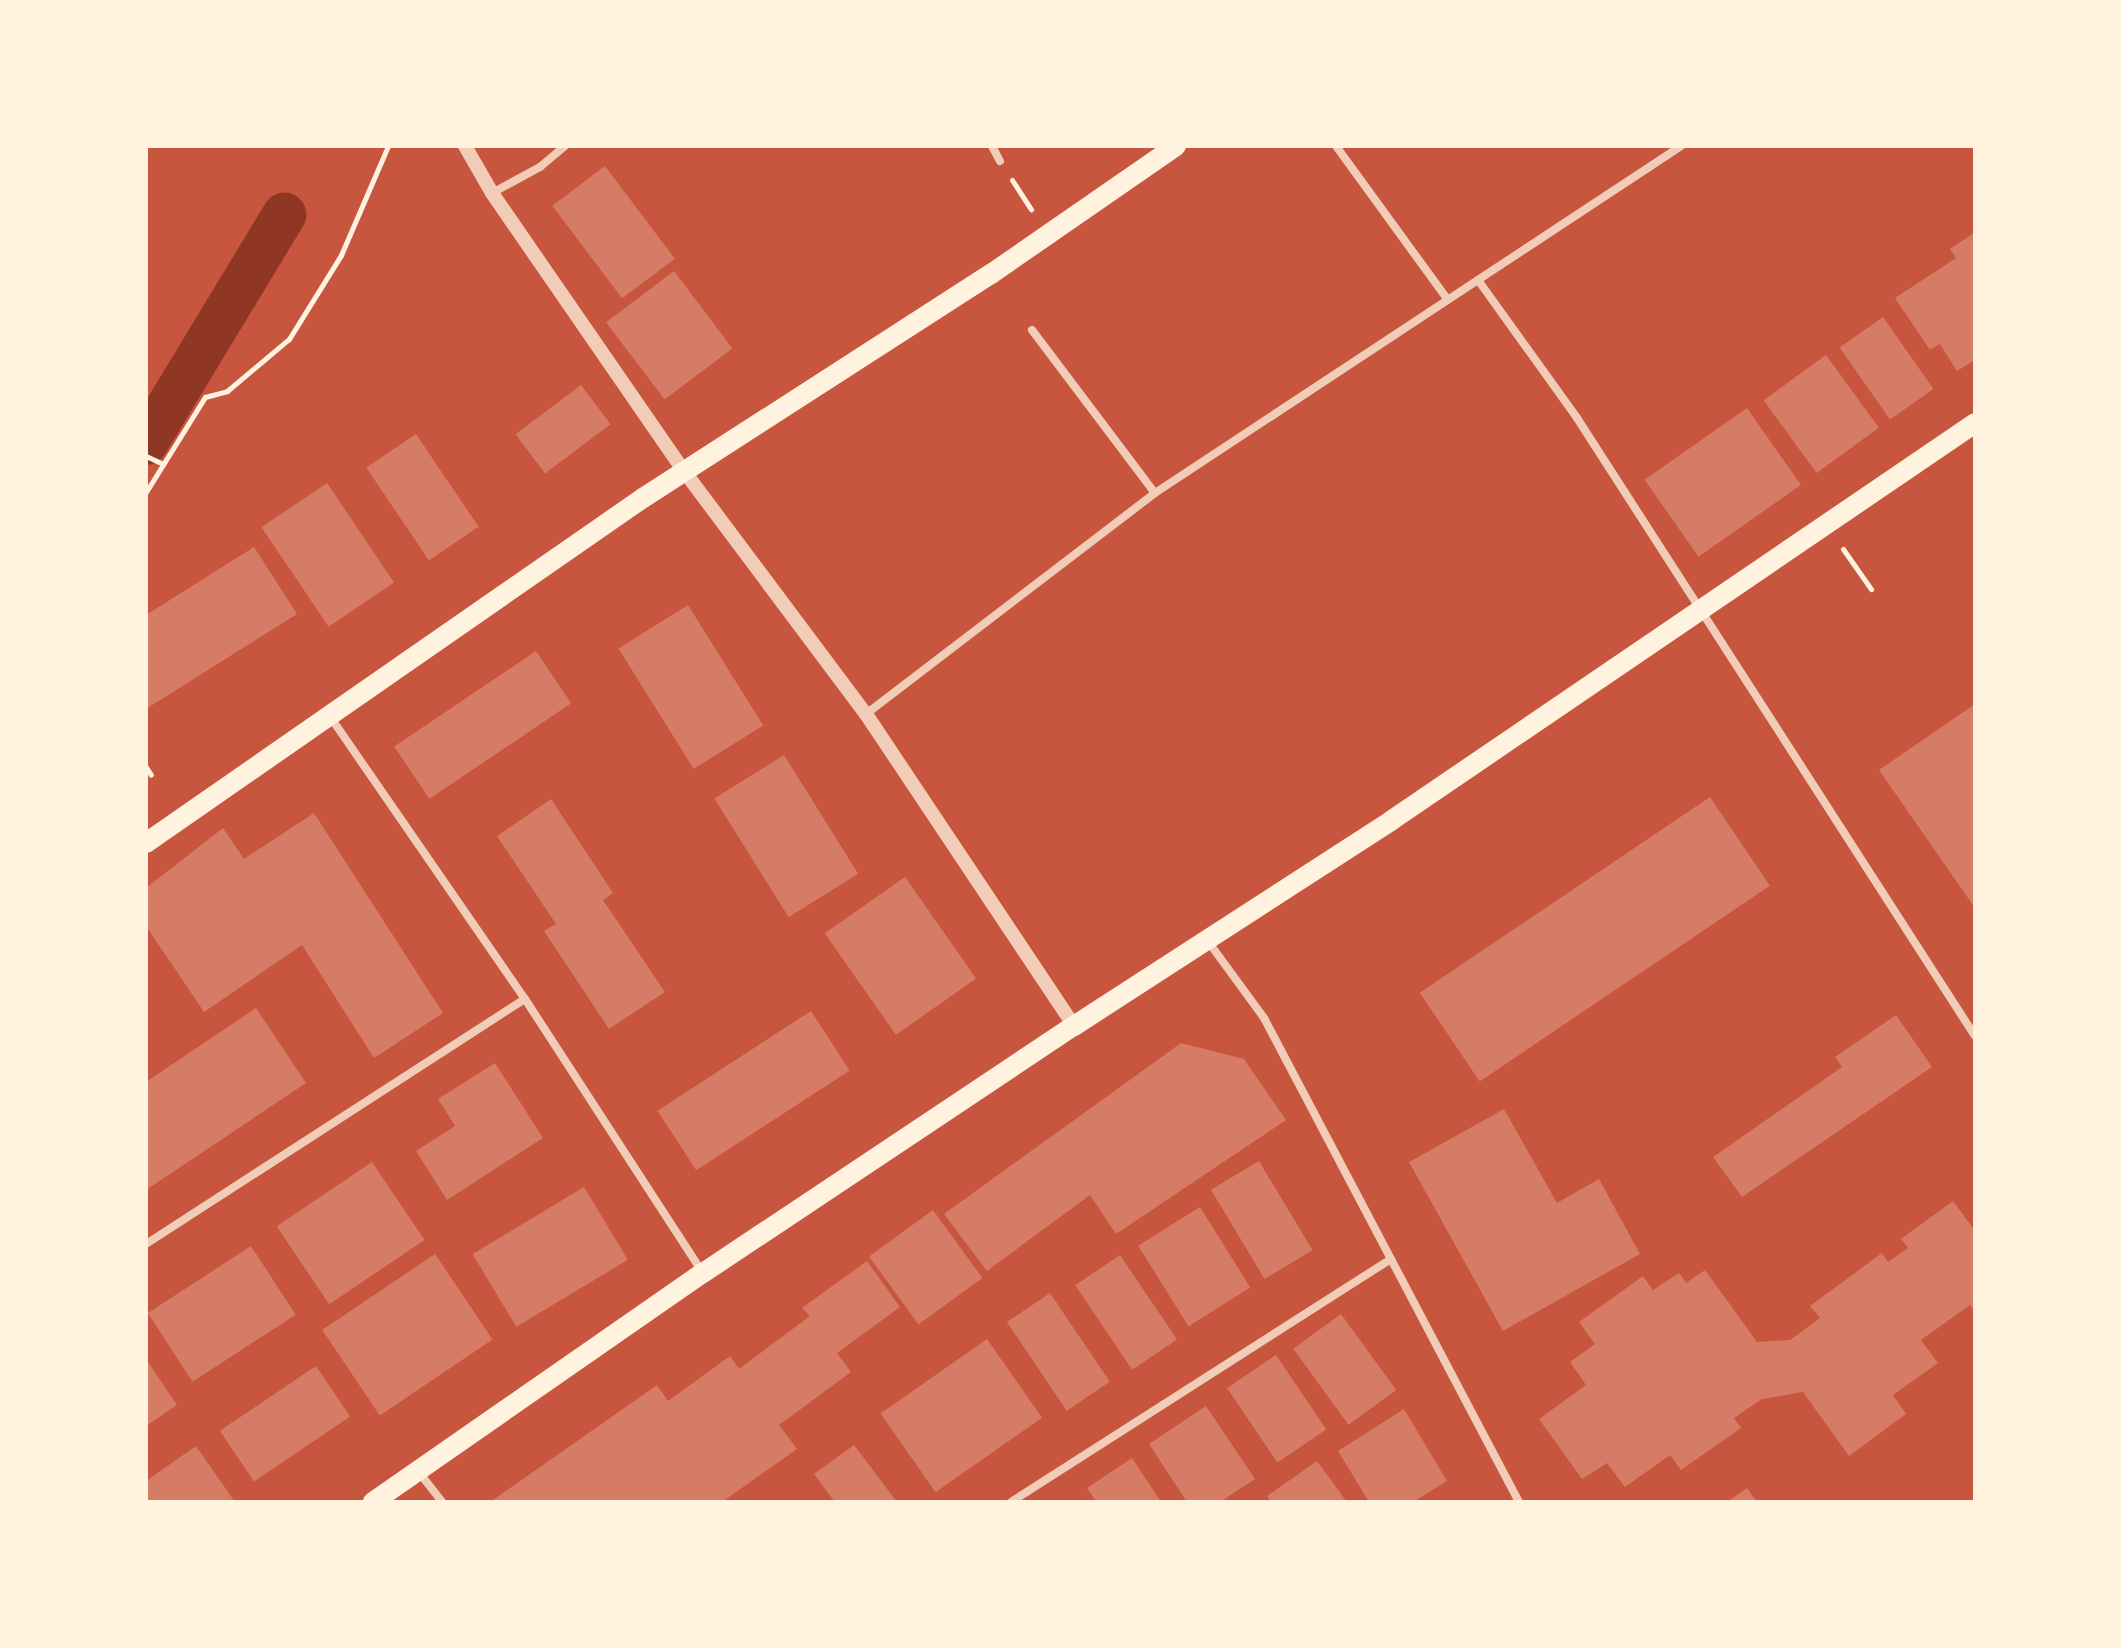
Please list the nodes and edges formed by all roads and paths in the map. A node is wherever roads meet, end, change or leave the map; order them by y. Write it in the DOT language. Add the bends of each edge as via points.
graph roads {
  1 [pos="388,146"];
  2 [pos="465,146"];
  3 [pos="565,146"];
  4 [pos="992,146"];
  5 [pos="1176,146"];
  6 [pos="1336,146"];
  7 [pos="1681,146"];
  8 [pos="1000,161"];
  9 [pos="492,193"];
  10 [pos="1046,233"];
  11 [pos="1478,280"];
  12 [pos="1448,300"];
  13 [pos="1032,330"];
  14 [pos="1975,423"];
  15 [pos="146,456"];
  16 [pos="162,463"];
  17 [pos="684,471"];
  18 [pos="146,492"];
  19 [pos="1155,493"];
  20 [pos="1857,569"];
  21 [pos="1871,589"];
  22 [pos="1701,613"];
  23 [pos="866,714"];
  24 [pos="329,715"];
  25 [pos="146,767"];
  26 [pos="151,775"];
  27 [pos="146,843"];
  28 [pos="1207,939"];
  29 [pos="525,999"];
  30 [pos="1074,1026"];
  31 [pos="1975,1036"];
  32 [pos="146,1244"];
  33 [pos="1391,1259"];
  34 [pos="703,1273"];
  35 [pos="418,1470"];
  36 [pos="373,1502"];
  37 [pos="442,1502"];
  38 [pos="1011,1502"];
  39 [pos="1519,1502"];
  1 -- 16 [label="path" via="341,255 289,339 227,391 205,397"];
  2 -- 9 [label="street"];
  3 -- 9 [label="street" via="540,167"];
  4 -- 8 [label="street"];
  5 -- 10 [label="main road"];
  6 -- 12 [label="street"];
  7 -- 11 [label="street"];
  8 -- 10 [label="path"];
  9 -- 17 [label="street"];
  10 -- 17 [label="main road" via="991,274"];
  11 -- 12 [label="street"];
  11 -- 22 [label="street" via="1577,418"];
  12 -- 19 [label="street"];
  13 -- 19 [label="street"];
  14 -- 22 [label="main road"];
  15 -- 16 [label="path"];
  16 -- 18 [label="path"];
  17 -- 23 [label="street"];
  17 -- 24 [label="main road"];
  19 -- 23 [label="street"];
  20 -- 21 [label="path"];
  22 -- 28 [label="main road"];
  22 -- 31 [label="street"];
  23 -- 30 [label="street"];
  24 -- 27 [label="main road"];
  24 -- 29 [label="street"];
  25 -- 26 [label="path"];
  28 -- 30 [label="main road"];
  28 -- 33 [label="street" via="1264,1018"];
  29 -- 32 [label="street"];
  29 -- 34 [label="street"];
  30 -- 34 [label="main road"];
  33 -- 38 [label="street"];
  33 -- 39 [label="street"];
  34 -- 35 [label="main road"];
  35 -- 36 [label="main road"];
  35 -- 37 [label="street"];
}
